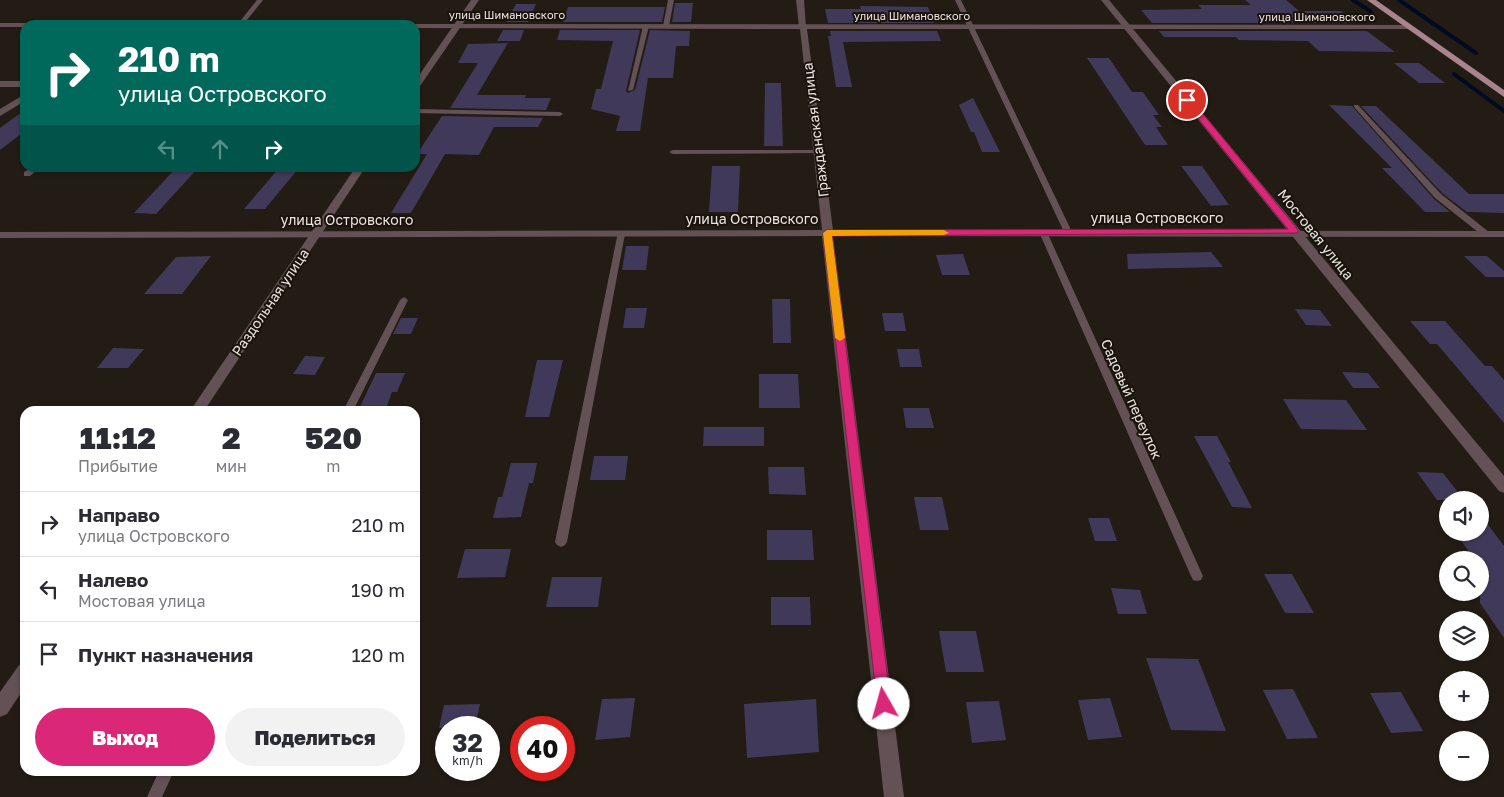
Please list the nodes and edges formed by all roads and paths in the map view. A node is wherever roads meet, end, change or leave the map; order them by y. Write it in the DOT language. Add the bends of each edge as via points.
graph roads {
  1 [pos="260,0"];
  2 [pos="474,0"];
  3 [pos="670,0"];
  4 [pos="800,0"];
  5 [pos="958,0"];
  6 [pos="1105,0"];
  7 [pos="1371,0"];
  8 [pos="244,20"];
  9 [pos="0,25"];
  10 [pos="20,25"];
  11 [pos="420,26"];
  12 [pos="457,26"];
  13 [pos="646,26"];
  14 [pos="666,26"];
  15 [pos="803,26"];
  16 [pos="971,26"];
  17 [pos="1127,26"];
  18 [pos="1409,27"];
  19 [pos="420,80"];
  20 [pos="0,84"];
  21 [pos="20,84"];
  22 [pos="630,90"];
  23 [pos="1504,94"];
  24 [pos="20,100"];
  25 [pos="1356,106"];
  26 [pos="420,112"];
  27 [pos="0,113"];
  28 [pos="560,114"];
  29 [pos="673,152"];
  30 [pos="818,152"];
  31 [pos="30,172"];
  32 [pos="357,172"];
  33 [pos="27,174"];
  34 [pos="1043,232"];
  35 [pos="1068,232"];
  36 [pos="1295,232"];
  37 [pos="827,233"];
  38 [pos="315,234"];
  39 [pos="621,234"];
  40 [pos="1486,234"];
  41 [pos="1504,234"];
  42 [pos="0,235"];
  43 [pos="404,300"];
  44 [pos="200,406"];
  45 [pos="351,406"];
  46 [pos="1504,487"];
  47 [pos="561,542"];
  48 [pos="1197,576"];
  49 [pos="20,678"];
  50 [pos="0,708"];
  51 [pos="164,776"];
  52 [pos="154,797"];
  53 [pos="894,797"];
  1 -- 8 [label="lane"];
  2 -- 12 [label="street"];
  3 -- 14 [label="lane"];
  4 -- 15 [label="street, Гражданская улица"];
  5 -- 16 [label="lane"];
  6 -- 17 [label="street, Мостовая улица"];
  7 -- 18 [label="main road"];
  9 -- 10 [label="street"];
  11 -- 12 [label="street, улица Шимановского"];
  12 -- 13 [label="street, улица Шимановского"];
  12 -- 19 [label="street"];
  13 -- 14 [label="street, улица Шимановского"];
  13 -- 22 [label="lane"];
  14 -- 15 [label="street, улица Шимановского"];
  15 -- 16 [label="street, улица Шимановского"];
  15 -- 30 [label="street, Гражданская улица"];
  16 -- 17 [label="street, улица Шимановского"];
  16 -- 35 [label="lane"];
  17 -- 18 [label="street, улица Шимановского"];
  17 -- 36 [label="street, Мостовая улица"];
  18 -- 23 [label="main road"];
  20 -- 21 [label="street"];
  24 -- 27 [label="street"];
  25 -- 40 [label="lane" via="1438,196"];
  26 -- 28 [label="lane"];
  29 -- 30 [label="lane"];
  30 -- 37 [label="street, Гражданская улица"];
  31 -- 33 [label="lane"];
  32 -- 38 [label="street, Раздольная улица"];
  34 -- 35 [label="street, улица Островского"];
  34 -- 37 [label="street, улица Островского"];
  34 -- 48 [label="lane, Садовый переулок"];
  35 -- 36 [label="street, улица Островского"];
  36 -- 40 [label="street, улица Островского"];
  36 -- 46 [label="street, Мостовая улица"];
  37 -- 39 [label="street, улица Островского"];
  37 -- 53 [label="street, Гражданская улица"];
  38 -- 39 [label="street, улица Островского"];
  38 -- 42 [label="street, улица Островского"];
  38 -- 44 [label="street, Раздольная улица"];
  39 -- 47 [label="lane"];
  40 -- 41 [label="street, улица Островского"];
  43 -- 45 [label="lane"];
  49 -- 50 [label="street"];
  51 -- 52 [label="lane"];
}
